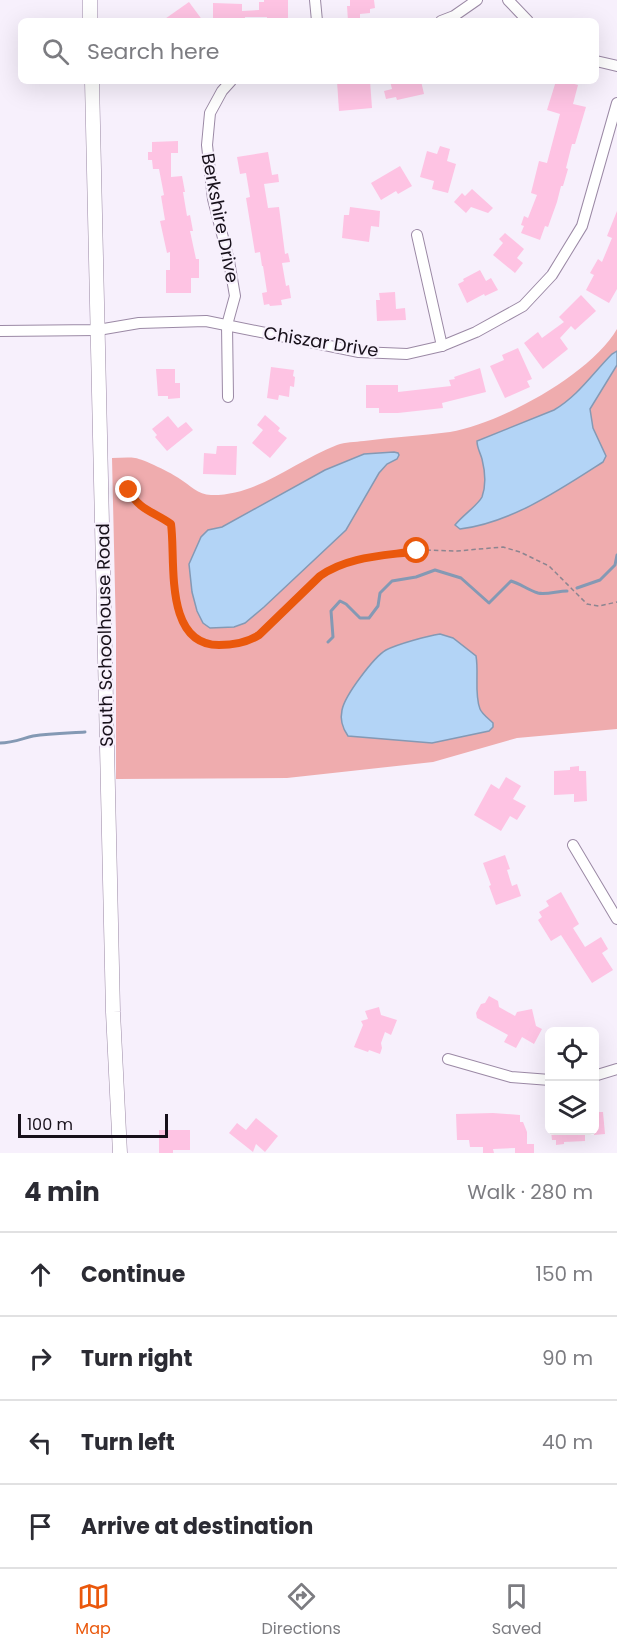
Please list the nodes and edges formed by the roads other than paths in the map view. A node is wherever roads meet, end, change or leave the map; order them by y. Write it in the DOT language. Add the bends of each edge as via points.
graph roads {
  1 [pos="90,0"];
  2 [pos="315,0"];
  3 [pos="477,0"];
  4 [pos="508,0"];
  5 [pos="90,18"];
  6 [pos="317,18"];
  7 [pos="449,18"];
  8 [pos="525,18"];
  9 [pos="599,62"];
  10 [pos="617,66"];
  11 [pos="92,84"];
  12 [pos="228,84"];
  13 [pos="617,103"];
  14 [pos="417,235"];
  15 [pos="227,325"];
  16 [pos="98,330"];
  17 [pos="0,331"];
  18 [pos="442,346"];
  19 [pos="228,397"];
  20 [pos="573,846"];
  21 [pos="617,919"];
  22 [pos="448,1059"];
  23 [pos="617,1070"];
  24 [pos="599,1075"];
  25 [pos="545,1080"];
  26 [pos="120,1153"];
  1 -- 5 [label="street"];
  2 -- 6 [label="street"];
  3 -- 7 [label="street"];
  4 -- 8 [label="street"];
  9 -- 10 [label="street"];
  11 -- 16 [label="street, South Schoolhouse Road"];
  12 -- 15 [label="street, Berkshire Drive" via="210,113 207,145 213,199 235,297"];
  13 -- 18 [label="street, Chiszar Drive" via="582,226 552,275 523,306"];
  14 -- 18 [label="street"];
  15 -- 16 [label="street, Chiszar Drive" via="206,321 139,323"];
  15 -- 18 [label="street, Chiszar Drive" via="359,352 407,354"];
  15 -- 19 [label="street, Berkshire Drive"];
  16 -- 17 [label="street, Chiszar Drive"];
  16 -- 26 [label="street, South Schoolhouse Road" via="113,1012"];
  20 -- 21 [label="street"];
  22 -- 25 [label="street" via="511,1077"];
  23 -- 24 [label="street"];
}
